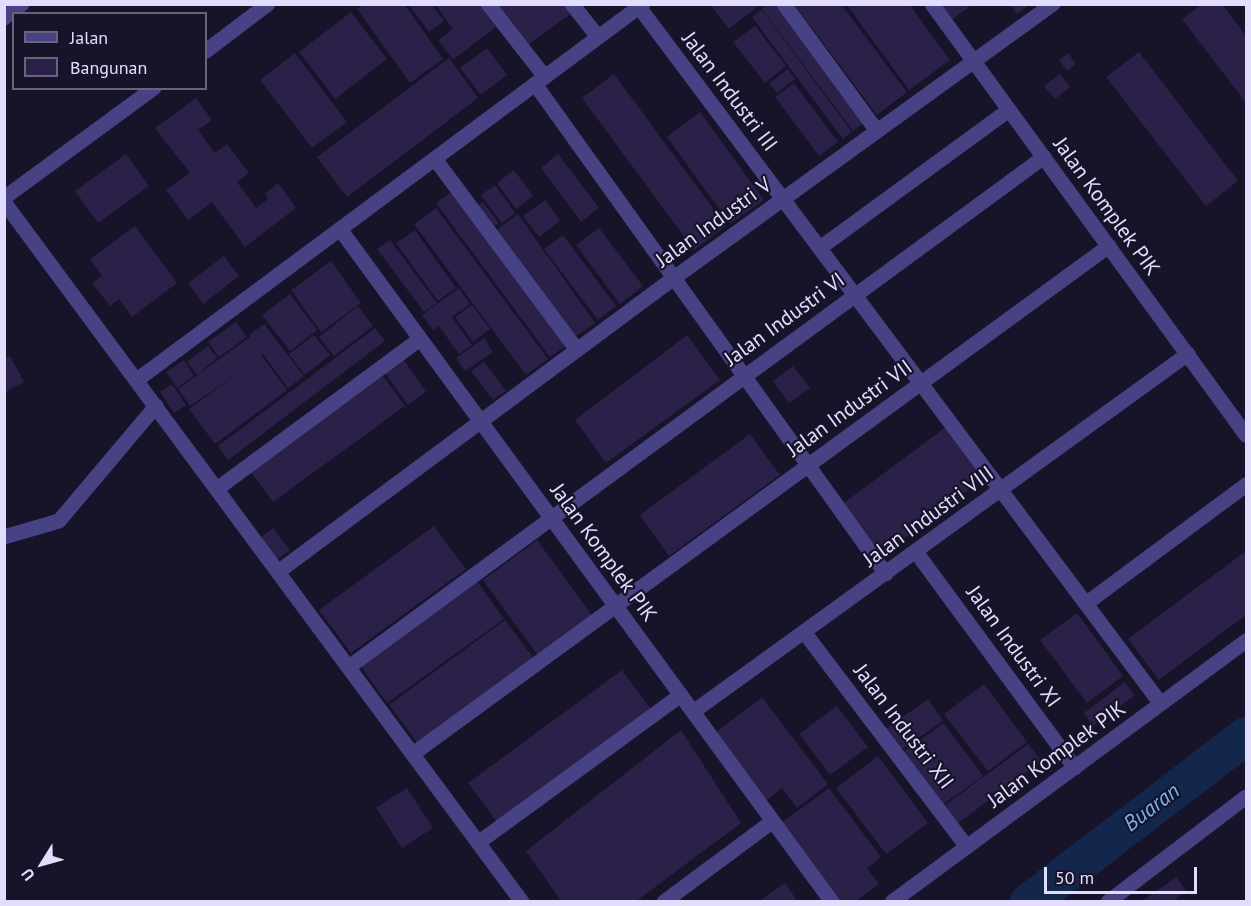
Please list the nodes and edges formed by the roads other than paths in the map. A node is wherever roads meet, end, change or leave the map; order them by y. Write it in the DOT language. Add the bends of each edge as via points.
graph roads {
  1 [pos="22,4"];
  2 [pos="268,4"];
  3 [pos="488,4"];
  4 [pos="572,4"];
  5 [pos="784,4"];
  6 [pos="932,4"];
  7 [pos="1053,4"];
  8 [pos="641,6"];
  9 [pos="4,18"];
  10 [pos="598,37"];
  11 [pos="207,50"];
  12 [pos="974,61"];
  13 [pos="540,81"];
  14 [pos="151,90"];
  15 [pos="1009,110"];
  16 [pos="877,131"];
  17 [pos="1044,157"];
  18 [pos="435,159"];
  19 [pos="783,199"];
  20 [pos="4,200"];
  21 [pos="340,229"];
  22 [pos="1109,246"];
  23 [pos="820,248"];
  24 [pos="674,278"];
  25 [pos="855,295"];
  26 [pos="420,339"];
  27 [pos="577,350"];
  28 [pos="1188,354"];
  29 [pos="744,376"];
  30 [pos="137,380"];
  31 [pos="921,382"];
  32 [pos="156,406"];
  33 [pos="480,421"];
  34 [pos="1246,435"];
  35 [pos="808,465"];
  36 [pos="1246,485"];
  37 [pos="217,489"];
  38 [pos="1002,490"];
  39 [pos="551,518"];
  40 [pos="4,537"];
  41 [pos="916,552"];
  42 [pos="278,572"];
  43 [pos="885,574"];
  44 [pos="1087,603"];
  45 [pos="615,606"];
  46 [pos="804,632"];
  47 [pos="1246,641"];
  48 [pos="349,667"];
  49 [pos="681,695"];
  50 [pos="1161,704"];
  51 [pos="693,712"];
  52 [pos="413,754"];
  53 [pos="1076,768"];
  54 [pos="1246,797"];
  55 [pos="773,821"];
  56 [pos="478,843"];
  57 [pos="968,847"];
  58 [pos="522,902"];
  59 [pos="664,902"];
  60 [pos="832,902"];
  61 [pos="892,902"];
  62 [pos="1108,902"];
  1 -- 9 [label="street"];
  2 -- 11 [label="street"];
  3 -- 13 [label="street"];
  4 -- 10 [label="street"];
  5 -- 16 [label="street"];
  6 -- 12 [label="street, Jalan Komplek PIK"];
  7 -- 12 [label="street, Jalan Industri V"];
  8 -- 10 [label="street"];
  8 -- 19 [label="street, Jalan Industri III"];
  10 -- 13 [label="street"];
  12 -- 15 [label="street, Jalan Komplek PIK"];
  12 -- 16 [label="street, Jalan Industri V"];
  13 -- 18 [label="street"];
  13 -- 24 [label="street"];
  14 -- 20 [label="street"];
  15 -- 17 [label="street, Jalan Komplek PIK"];
  15 -- 23 [label="street"];
  16 -- 19 [label="street, Jalan Industri V"];
  17 -- 22 [label="street, Jalan Komplek PIK"];
  17 -- 25 [label="street, Jalan Industri VI"];
  18 -- 21 [label="street"];
  18 -- 27 [label="street"];
  19 -- 23 [label="street, Jalan Industri III"];
  19 -- 24 [label="street, Jalan Industri V"];
  20 -- 30 [label="street"];
  21 -- 26 [label="street, Jalan Komplek PIK"];
  21 -- 30 [label="street"];
  22 -- 28 [label="street, Jalan Komplek PIK"];
  22 -- 31 [label="street, Jalan Industri VII"];
  23 -- 25 [label="street, Jalan Industri III"];
  24 -- 27 [label="street, Jalan Industri V"];
  24 -- 29 [label="street"];
  25 -- 29 [label="street, Jalan Industri VI"];
  25 -- 31 [label="street, Jalan Industri III"];
  26 -- 33 [label="street, Jalan Komplek PIK"];
  26 -- 37 [label="street"];
  27 -- 33 [label="street, Jalan Industri V"];
  28 -- 34 [label="street, Jalan Komplek PIK"];
  28 -- 38 [label="street, Jalan Industri VIII"];
  29 -- 35 [label="street"];
  29 -- 39 [label="street, Jalan Industri VI"];
  30 -- 32 [label="street"];
  31 -- 35 [label="street, Jalan Industri VII"];
  31 -- 38 [label="street, Jalan Industri III"];
  32 -- 37 [label="street"];
  32 -- 40 [label="street" via="59,521"];
  33 -- 39 [label="street, Jalan Komplek PIK"];
  33 -- 42 [label="street, Jalan Industri V"];
  35 -- 43 [label="street"];
  35 -- 45 [label="street, Jalan Industri VII"];
  36 -- 44 [label="street"];
  37 -- 42 [label="street"];
  38 -- 41 [label="street, Jalan Industri VIII"];
  38 -- 44 [label="street, Jalan Industri III"];
  39 -- 45 [label="street, Jalan Komplek PIK"];
  39 -- 48 [label="street, Jalan Industri VI"];
  41 -- 43 [label="street, Jalan Industri VIII"];
  41 -- 53 [label="street, Jalan Industri XI"];
  42 -- 48 [label="street"];
  43 -- 46 [label="street, Jalan Industri VIII"];
  44 -- 50 [label="street, Jalan Industri III"];
  45 -- 49 [label="street, Jalan Komplek PIK"];
  45 -- 52 [label="street, Jalan Industri VII"];
  46 -- 51 [label="street, Jalan Industri VIII"];
  46 -- 57 [label="street, Jalan Industri XII"];
  47 -- 50 [label="street, Jalan Komplek PIK"];
  48 -- 52 [label="street"];
  49 -- 51 [label="street, Jalan Komplek PIK"];
  49 -- 56 [label="street"];
  50 -- 53 [label="street, Jalan Komplek PIK"];
  51 -- 55 [label="street, Jalan Komplek PIK"];
  52 -- 56 [label="street"];
  53 -- 57 [label="street, Jalan Komplek PIK"];
  54 -- 62 [label="street"];
  55 -- 59 [label="street"];
  55 -- 60 [label="street, Jalan Komplek PIK"];
  56 -- 58 [label="street"];
  57 -- 61 [label="street, Jalan Komplek PIK"];
}
